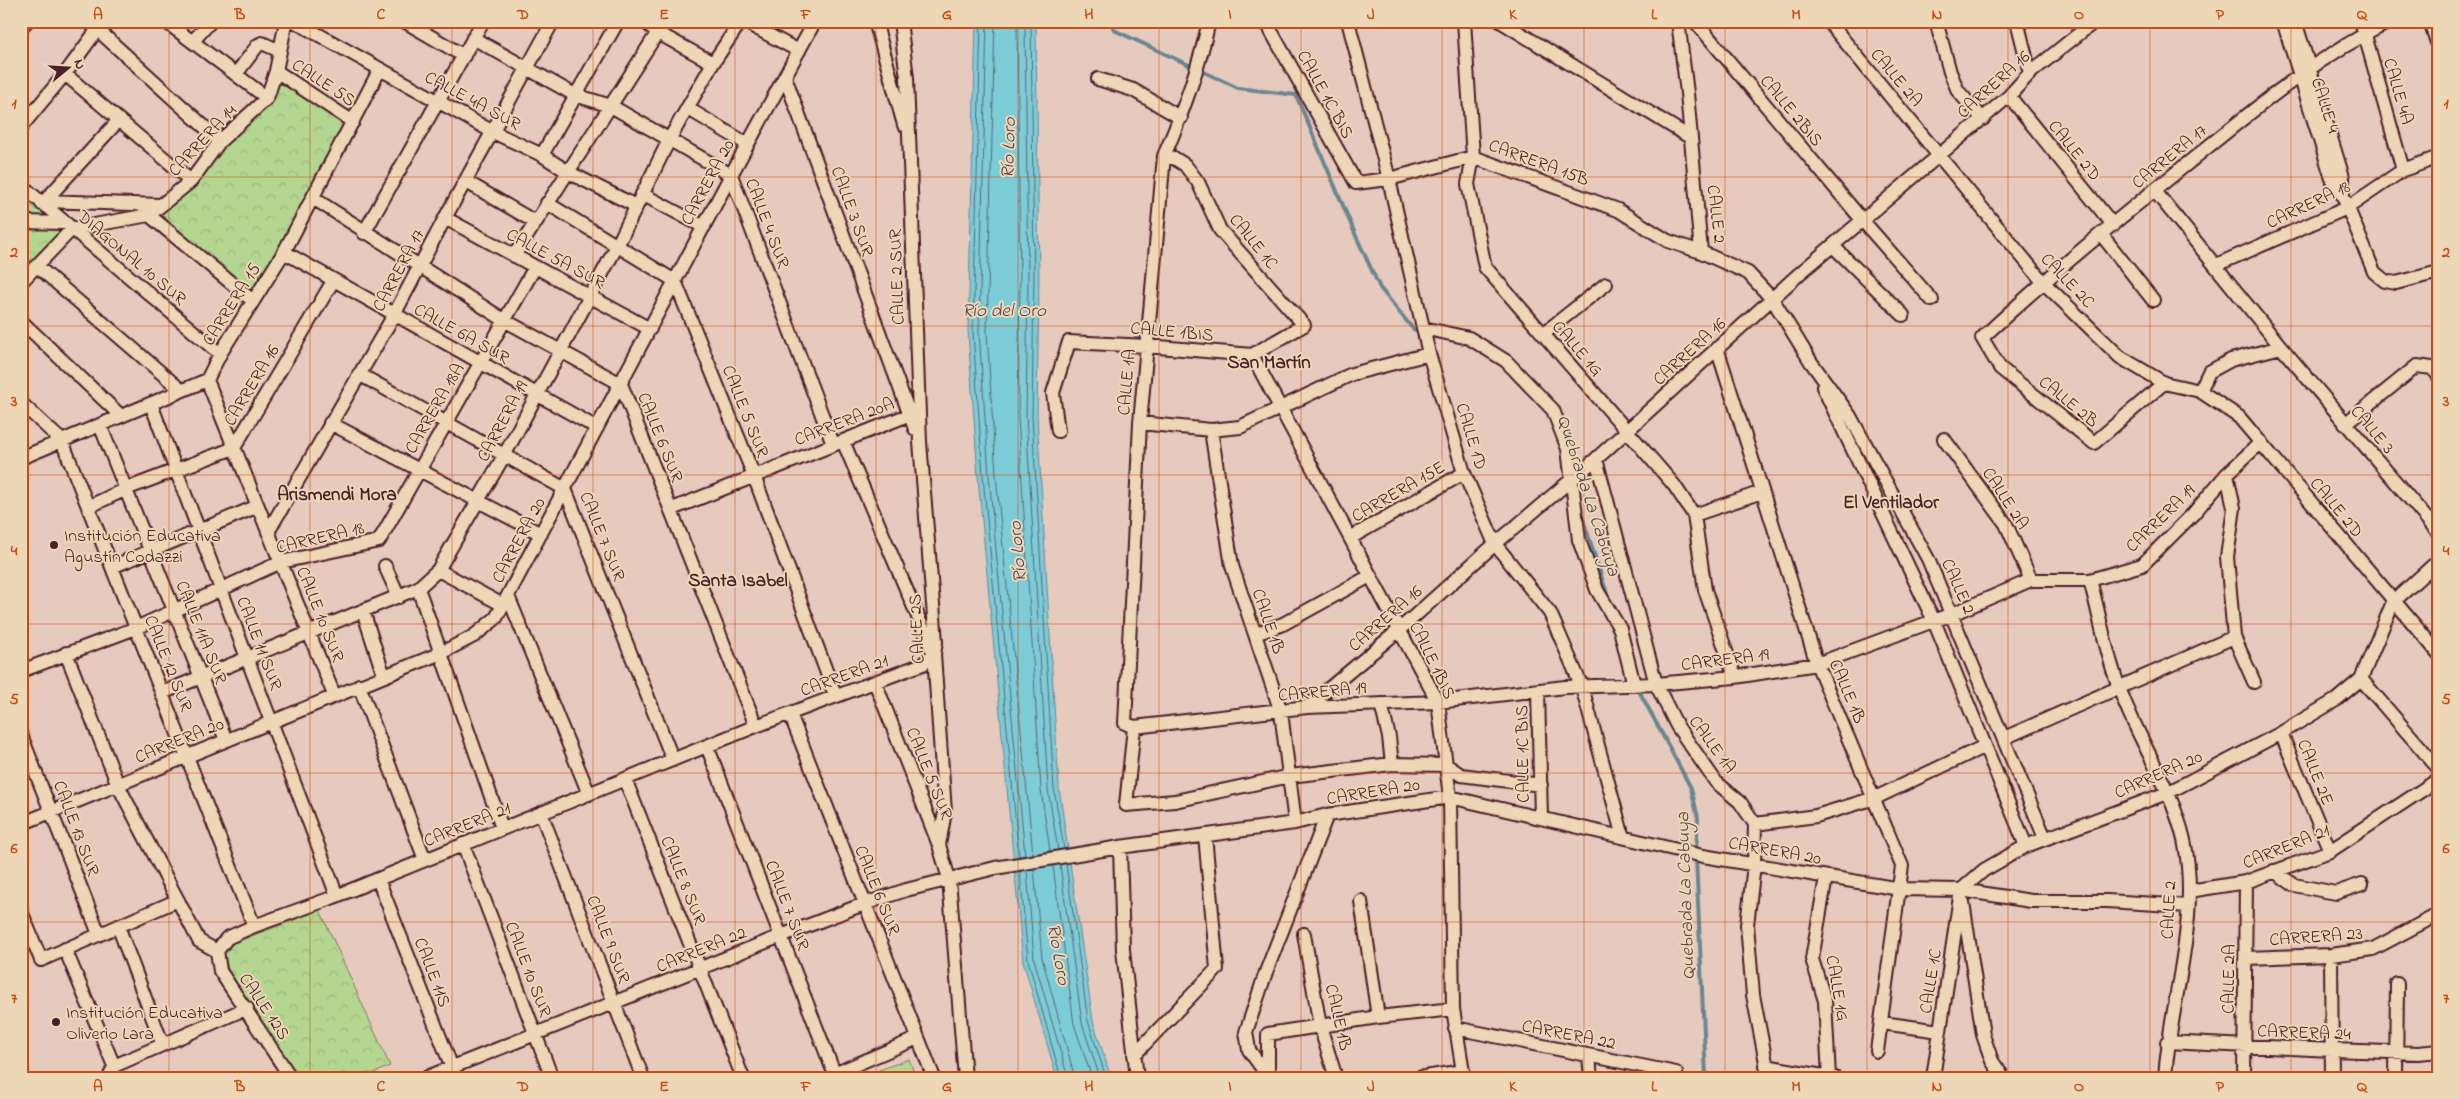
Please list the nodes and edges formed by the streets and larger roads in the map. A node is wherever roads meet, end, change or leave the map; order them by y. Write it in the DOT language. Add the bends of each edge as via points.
graph roads {
  1 [pos="27,21"];
  2 [pos="88,21"];
  3 [pos="107,21"];
  4 [pos="165,21"];
  5 [pos="211,21"];
  6 [pos="286,21"];
  7 [pos="294,21"];
  8 [pos="404,21"];
  9 [pos="483,21"];
  10 [pos="554,21"];
  11 [pos="618,21"];
  12 [pos="644,21"];
  13 [pos="665,21"];
  14 [pos="742,21"];
  15 [pos="815,21"];
  16 [pos="875,21"];
  17 [pos="900,21"];
  18 [pos="1208,21"];
  19 [pos="1267,21"];
  20 [pos="1348,21"];
  21 [pos="1464,21"];
  22 [pos="1500,21"];
  23 [pos="1678,21"];
  24 [pos="1695,21"];
  25 [pos="1828,21"];
  26 [pos="1936,21"];
  27 [pos="2017,21"];
  28 [pos="2095,21"];
  29 [pos="2283,21"];
  30 [pos="2295,21"];
  31 [pos="2391,21"];
  32 [pos="2430,21"];
  33 [pos="2363,27"];
  34 [pos="21,28"];
  35 [pos="97,30"];
  36 [pos="658,33"];
  37 [pos="473,38"];
  38 [pos="193,41"];
  39 [pos="2439,49"];
  40 [pos="280,51"];
  41 [pos="799,51"];
  42 [pos="464,56"];
  43 [pos="713,63"];
  44 [pos="528,68"];
  45 [pos="380,69"];
  46 [pos="276,71"];
  47 [pos="2303,71"];
  48 [pos="2030,73"];
  49 [pos="65,74"];
  50 [pos="236,74"];
  51 [pos="785,77"];
  52 [pos="1098,79"];
  53 [pos="575,95"];
  54 [pos="2009,96"];
  55 [pos="267,98"];
  56 [pos="438,101"];
  57 [pos="611,106"];
  58 [pos="687,108"];
  59 [pos="1180,118"];
  60 [pos="1983,119"];
  61 [pos="118,121"];
  62 [pos="353,122"];
  63 [pos="21,126"];
  64 [pos="493,132"];
  65 [pos="1691,138"];
  66 [pos="669,140"];
  67 [pos="220,141"];
  68 [pos="909,142"];
  69 [pos="747,144"];
  70 [pos="542,155"];
  71 [pos="1940,155"];
  72 [pos="1164,156"];
  73 [pos="1473,157"];
  74 [pos="2439,157"];
  75 [pos="2403,170"];
  76 [pos="568,172"];
  77 [pos="730,175"];
  78 [pos="1389,180"];
  79 [pos="191,181"];
  80 [pos="465,181"];
  81 [pos="1356,183"];
  82 [pos="21,186"];
  83 [pos="2154,190"];
  84 [pos="642,194"];
  85 [pos="313,198"];
  86 [pos="44,202"];
  87 [pos="2345,202"];
  88 [pos="547,203"];
  89 [pos="161,205"];
  90 [pos="636,206"];
  91 [pos="149,215"];
  92 [pos="445,218"];
  93 [pos="1863,221"];
  94 [pos="21,222"];
  95 [pos="535,222"];
  96 [pos="2113,225"];
  97 [pos="68,226"];
  98 [pos="704,227"];
  99 [pos="364,233"];
  100 [pos="2101,234"];
  101 [pos="616,246"];
  102 [pos="1834,247"];
  103 [pos="284,252"];
  104 [pos="1701,252"];
  105 [pos="514,256"];
  106 [pos="420,265"];
  107 [pos="2216,265"];
  108 [pos="37,266"];
  109 [pos="535,267"];
  110 [pos="2439,272"];
  111 [pos="333,281"];
  112 [pos="675,281"];
  113 [pos="21,282"];
  114 [pos="2043,282"];
  115 [pos="1606,284"];
  116 [pos="588,296"];
  117 [pos="1773,300"];
  118 [pos="1932,300"];
  119 [pos="2153,300"];
  120 [pos="253,301"];
  121 [pos="394,315"];
  122 [pos="1903,315"];
  123 [pos="504,320"];
  124 [pos="21,321"];
  125 [pos="1423,328"];
  126 [pos="650,329"];
  127 [pos="1544,334"];
  128 [pos="1982,338"];
  129 [pos="1147,346"];
  130 [pos="2281,347"];
  131 [pos="1717,348"];
  132 [pos="560,350"];
  133 [pos="220,354"];
  134 [pos="1429,354"];
  135 [pos="1252,355"];
  136 [pos="1811,362"];
  137 [pos="480,363"];
  138 [pos="359,374"];
  139 [pos="2439,376"];
  140 [pos="207,380"];
  141 [pos="2164,383"];
  142 [pos="621,384"];
  143 [pos="181,390"];
  144 [pos="2200,391"];
  145 [pos="536,395"];
  146 [pos="21,403"];
  147 [pos="151,404"];
  148 [pos="1280,410"];
  149 [pos="914,413"];
  150 [pos="121,416"];
  151 [pos="446,422"];
  152 [pos="330,423"];
  153 [pos="1140,423"];
  154 [pos="2345,424"];
  155 [pos="100,425"];
  156 [pos="597,428"];
  157 [pos="1211,430"];
  158 [pos="1058,431"];
  159 [pos="1627,431"];
  160 [pos="1944,438"];
  161 [pos="62,441"];
  162 [pos="838,442"];
  163 [pos="2261,442"];
  164 [pos="234,448"];
  165 [pos="505,454"];
  166 [pos="21,458"];
  167 [pos="1596,459"];
  168 [pos="176,470"];
  169 [pos="419,470"];
  170 [pos="1464,473"];
  171 [pos="2227,474"];
  172 [pos="754,476"];
  173 [pos="1572,479"];
  174 [pos="565,488"];
  175 [pos="126,489"];
  176 [pos="1762,492"];
  177 [pos="478,501"];
  178 [pos="258,506"];
  179 [pos="88,507"];
  180 [pos="672,509"];
  181 [pos="1694,515"];
  182 [pos="198,530"];
  183 [pos="268,532"];
  184 [pos="2439,533"];
  185 [pos="540,534"];
  186 [pos="1350,538"];
  187 [pos="379,541"];
  188 [pos="1494,544"];
  189 [pos="150,550"];
  190 [pos="2439,560"];
  191 [pos="281,562"];
  192 [pos="385,566"];
  193 [pos="112,567"];
  194 [pos="438,570"];
  195 [pos="1370,576"];
  196 [pos="2031,580"];
  197 [pos="2090,580"];
  198 [pos="418,588"];
  199 [pos="221,590"];
  200 [pos="398,596"];
  201 [pos="505,600"];
  202 [pos="2393,602"];
  203 [pos="174,611"];
  204 [pos="363,611"];
  205 [pos="1952,614"];
  206 [pos="1934,621"];
  207 [pos="136,628"];
  208 [pos="1399,630"];
  209 [pos="309,633"];
  210 [pos="1255,634"];
  211 [pos="2234,637"];
  212 [pos="66,653"];
  213 [pos="441,653"];
  214 [pos="934,654"];
  215 [pos="2439,654"];
  216 [pos="247,658"];
  217 [pos="1817,664"];
  218 [pos="21,672"];
  219 [pos="384,676"];
  220 [pos="201,677"];
  221 [pos="1735,677"];
  222 [pos="2361,679"];
  223 [pos="875,682"];
  224 [pos="2254,682"];
  225 [pos="1640,684"];
  226 [pos="359,686"];
  227 [pos="1582,687"];
  228 [pos="2119,689"];
  229 [pos="1538,690"];
  230 [pos="162,693"];
  231 [pos="835,695"];
  232 [pos="334,696"];
  233 [pos="1438,702"];
  234 [pos="1381,704"];
  235 [pos="1307,707"];
  236 [pos="1281,712"];
  237 [pos="790,714"];
  238 [pos="271,722"];
  239 [pos="1130,725"];
  240 [pos="756,726"];
  241 [pos="2281,733"];
  242 [pos="21,735"];
  243 [pos="2004,738"];
  244 [pos="226,740"];
  245 [pos="707,746"];
  246 [pos="1986,746"];
  247 [pos="187,756"];
  248 [pos="673,760"];
  249 [pos="1392,764"];
  250 [pos="1446,765"];
  251 [pos="2439,769"];
  252 [pos="1290,776"];
  253 [pos="625,779"];
  254 [pos="2439,779"];
  255 [pos="118,784"];
  256 [pos="1541,785"];
  257 [pos="2166,793"];
  258 [pos="589,794"];
  259 [pos="1450,796"];
  260 [pos="1875,798"];
  261 [pos="1126,805"];
  262 [pos="51,811"];
  263 [pos="541,813"];
  264 [pos="1327,815"];
  265 [pos="1541,818"];
  266 [pos="1295,823"];
  267 [pos="21,824"];
  268 [pos="1755,824"];
  269 [pos="502,828"];
  270 [pos="1205,835"];
  271 [pos="1623,837"];
  272 [pos="2045,838"];
  273 [pos="463,844"];
  274 [pos="939,844"];
  275 [pos="2026,846"];
  276 [pos="1120,847"];
  277 [pos="2330,851"];
  278 [pos="426,860"];
  279 [pos="1754,865"];
  280 [pos="995,868"];
  281 [pos="2274,872"];
  282 [pos="1826,876"];
  283 [pos="378,879"];
  284 [pos="949,879"];
  285 [pos="2246,882"];
  286 [pos="2362,884"];
  287 [pos="1900,889"];
  288 [pos="1962,890"];
  289 [pos="2189,891"];
  290 [pos="337,896"];
  291 [pos="178,900"];
  292 [pos="1361,901"];
  293 [pos="864,904"];
  294 [pos="2188,906"];
  295 [pos="21,911"];
  296 [pos="2439,914"];
  297 [pos="118,926"];
  298 [pos="254,926"];
  299 [pos="99,934"];
  300 [pos="1304,934"];
  301 [pos="781,936"];
  302 [pos="65,949"];
  303 [pos="216,951"];
  304 [pos="2331,955"];
  305 [pos="2247,958"];
  306 [pos="701,968"];
  307 [pos="2397,984"];
  308 [pos="614,1002"];
  309 [pos="247,1008"];
  310 [pos="1453,1009"];
  311 [pos="1378,1017"];
  312 [pos="1882,1023"];
  313 [pos="1320,1026"];
  314 [pos="1455,1028"];
  315 [pos="1940,1031"];
  316 [pos="535,1033"];
  317 [pos="918,1038"];
  318 [pos="2167,1042"];
  319 [pos="162,1043"];
  320 [pos="2244,1047"];
  321 [pos="2332,1050"];
  322 [pos="1877,1051"];
  323 [pos="2439,1051"];
  324 [pos="2398,1052"];
  325 [pos="1134,1055"];
  326 [pos="1589,1056"];
  327 [pos="112,1072"];
  328 [pos="1768,1072"];
  329 [pos="454,1073"];
  330 [pos="1463,1074"];
  331 [pos="1676,1075"];
  332 [pos="835,1076"];
  333 [pos="2005,1076"];
  334 [pos="1268,1077"];
  335 [pos="1832,1077"];
  336 [pos="292,1078"];
  337 [pos="425,1078"];
  338 [pos="552,1078"];
  339 [pos="644,1078"];
  340 [pos="743,1078"];
  341 [pos="934,1078"];
  342 [pos="965,1078"];
  343 [pos="1137,1078"];
  344 [pos="1336,1078"];
  345 [pos="1419,1078"];
  346 [pos="1591,1078"];
  347 [pos="1933,1078"];
  348 [pos="2165,1078"];
  349 [pos="2244,1078"];
  350 [pos="2332,1078"];
  351 [pos="2396,1078"];
  1 -- 34 [label="street"];
  2 -- 35 [label="street"];
  3 -- 35 [label="street"];
  4 -- 38 [label="street"];
  5 -- 38 [label="street"];
  6 -- 40 [label="street, CARRERA 14"];
  7 -- 45 [label="street, CALLE 4A SUR"];
  8 -- 42 [label="street"];
  9 -- 37 [label="street"];
  10 -- 44 [label="street, CARRERA 17"];
  11 -- 53 [label="street"];
  12 -- 36 [label="street"];
  13 -- 36 [label="street"];
  14 -- 41 [label="street"];
  14 -- 43 [label="street, CARRERA 19"];
  15 -- 41 [label="street, CARRERA 20"];
  16 -- 68 [label="street, CALLE 2 SUR"];
  17 -- 68 [label="street, CALLE 2 SUR" via="907,78"];
  18 -- 59 [label="street, CALLE 1A"];
  19 -- 81 [label="street, CALLE 1C BIS" via="1270,32"];
  20 -- 78 [label="street, CALLE 1D"];
  21 -- 73 [label="street, CALLE 1G"];
  22 -- 65 [label="street"];
  23 -- 65 [label="street, CALLE 2"];
  24 -- 93 [label="street, CALLE 2BIS"];
  25 -- 71 [label="street, CALLE 2A"];
  26 -- 60 [label="street" via="1958,91"];
  27 -- 48 [label="street"];
  28 -- 48 [label="street, CARRERA 16"];
  29 -- 47 [label="street, CALLE 4"];
  30 -- 47 [label="street, CALLE 4"];
  31 -- 33 [label="street, CARRERA 17"];
  32 -- 39 [label="street"];
  33 -- 47 [label="street, CARRERA 17"];
  33 -- 75 [label="street, CALLE 4A"];
  35 -- 49 [label="street"];
  35 -- 67 [label="street"];
  36 -- 43 [label="street"];
  36 -- 57 [label="street"];
  37 -- 42 [label="street"];
  37 -- 44 [label="street, CALLE 4 SUR"];
  38 -- 50 [label="street"];
  40 -- 46 [label="street, CARRERA 14"];
  40 -- 50 [label="street" via="262,43 258,45"];
  41 -- 51 [label="street, CARRERA 20"];
  42 -- 56 [label="street"];
  43 -- 58 [label="street, CARRERA 19"];
  44 -- 53 [label="street, CALLE 4 SUR"];
  44 -- 64 [label="street, CARRERA 17"];
  45 -- 56 [label="street, CALLE 4A SUR"];
  45 -- 62 [label="street, CARRERA 15"];
  46 -- 55 [label="street, CARRERA 14"];
  46 -- 62 [label="street, CALLE 5S"];
  47 -- 83 [label="street, CARRERA 17"];
  47 -- 87 [label="street, CALLE 4" via="2343,178"];
  48 -- 54 [label="street, CARRERA 16"];
  49 -- 61 [label="street"];
  49 -- 63 [label="street"];
  50 -- 55 [label="street"];
  51 -- 69 [label="street, CARRERA 20"];
  51 -- 149 [label="street, CALLE 3 SUR"];
  52 -- 59 [label="street" via="1133,90"];
  53 -- 57 [label="street, CALLE 4 SUR"];
  53 -- 70 [label="street"];
  54 -- 60 [label="street, CARRERA 16"];
  54 -- 96 [label="street, CALLE 2D"];
  55 -- 67 [label="street, CARRERA 14"];
  56 -- 64 [label="street, CALLE 4A SUR"];
  56 -- 99 [label="street"];
  57 -- 66 [label="street, CALLE 4 SUR"];
  57 -- 76 [label="street"];
  58 -- 66 [label="street, CARRERA 19"];
  58 -- 69 [label="street"];
  59 -- 72 [label="street, CALLE 1A"];
  60 -- 71 [label="street, CARRERA 16"];
  61 -- 79 [label="street"];
  61 -- 86 [label="street"];
  62 -- 85 [label="street, CARRERA 15"];
  64 -- 70 [label="street, CALLE 4A SUR"];
  64 -- 80 [label="street, CARRERA 17"];
  65 -- 104 [label="street, CALLE 2"];
  66 -- 77 [label="street, CALLE 4 SUR"];
  66 -- 84 [label="street, CARRERA 19"];
  67 -- 79 [label="street, CARRERA 14"];
  68 -- 149 [label="street, CALLE 2 SUR"];
  69 -- 77 [label="street, CARRERA 20"];
  70 -- 76 [label="street, CALLE 4A SUR"];
  71 -- 93 [label="street, CARRERA 16"];
  71 -- 114 [label="street, CALLE 2C"];
  72 -- 129 [label="street, CALLE 1A"];
  72 -- 135 [label="street, CALLE 1C" via="1185,165 1198,182 1220,230 1304,325"];
  73 -- 78 [label="street, CARRERA 15B"];
  73 -- 104 [label="street, CARRERA 15B" via="1618,210 1668,241"];
  73 -- 127 [label="street, CALLE 1G" via="1468,184 1485,267"];
  74 -- 75 [label="street, CARRERA 18"];
  75 -- 87 [label="street, CARRERA 18"];
  76 -- 88 [label="street"];
  76 -- 90 [label="street, CALLE 4A SUR"];
  77 -- 98 [label="street, CARRERA 20"];
  77 -- 162 [label="street, CALLE 4 SUR"];
  78 -- 81 [label="street, CARRERA 15B"];
  78 -- 125 [label="street, CALLE 1D"];
  79 -- 89 [label="street, CARRERA 14"];
  80 -- 92 [label="street, CARRERA 17"];
  80 -- 95 [label="street"];
  82 -- 86 [label="street, DIAGONAL 10 SUR"];
  83 -- 96 [label="street, CARRERA 17"];
  83 -- 107 [label="street"];
  84 -- 90 [label="street, CARRERA 19"];
  84 -- 98 [label="street"];
  85 -- 99 [label="street, CALLE 6 SUR"];
  85 -- 103 [label="street, CARRERA 15"];
  86 -- 89 [label="street"];
  86 -- 97 [label="street, DIAGONAL 10 SUR"];
  87 -- 107 [label="street, CARRERA 18"];
  87 -- 110 [label="street, CALLE 4" via="2374,272 2385,281 2396,283"];
  88 -- 95 [label="street"];
  88 -- 101 [label="street"];
  89 -- 91 [label="street, CARRERA 14"];
  90 -- 101 [label="street, CARRERA 19"];
  91 -- 97 [label="street, CARRERA 14"];
  91 -- 120 [label="street"];
  92 -- 105 [label="street, CALLE 5A SUR"];
  92 -- 106 [label="street, CARRERA 17"];
  93 -- 102 [label="street, CARRERA 16"];
  93 -- 118 [label="street"];
  94 -- 97 [label="street, CARRERA 14"];
  95 -- 105 [label="street"];
  96 -- 100 [label="street, CARRERA 17"];
  97 -- 108 [label="street"];
  97 -- 133 [label="street, DIAGONAL 10 SUR"];
  98 -- 112 [label="street, CARRERA 20"];
  99 -- 106 [label="street, CALLE 6 SUR"];
  100 -- 114 [label="street, CARRERA 17"];
  100 -- 119 [label="street"];
  101 -- 112 [label="street"];
  101 -- 116 [label="street, CARRERA 19"];
  102 -- 117 [label="street, CARRERA 16" via="1799,274"];
  102 -- 122 [label="street"];
  103 -- 111 [label="street, CALLE 6A SUR"];
  103 -- 120 [label="street, CARRERA 15"];
  104 -- 117 [label="street, CALLE 2" via="1748,273"];
  105 -- 109 [label="street, CALLE 5A SUR"];
  106 -- 121 [label="street, CARRERA 17"];
  106 -- 123 [label="street, CALLE 6 SUR"];
  107 -- 130 [label="street, CALLE 3"];
  108 -- 113 [label="street"];
  108 -- 143 [label="street"];
  109 -- 116 [label="street, CALLE 5A SUR"];
  109 -- 123 [label="street, CARRERA 18A"];
  111 -- 121 [label="street, CALLE 6A SUR"];
  111 -- 164 [label="street, CARRERA 16"];
  112 -- 126 [label="street, CARRERA 20"];
  112 -- 172 [label="street, CALLE 5 SUR"];
  114 -- 128 [label="street, CARRERA 17"];
  114 -- 141 [label="street, CALLE 2C" via="2120,357"];
  115 -- 127 [label="street"];
  116 -- 126 [label="street, CALLE 5A SUR"];
  116 -- 132 [label="street, CARRERA 19"];
  117 -- 131 [label="street, CARRERA 16"];
  117 -- 136 [label="street, CALLE 2"];
  120 -- 133 [label="street, CARRERA 15"];
  121 -- 137 [label="street, CALLE 6A SUR"];
  121 -- 138 [label="street, CARRERA 17"];
  123 -- 132 [label="street, CALLE 6 SUR"];
  123 -- 137 [label="street, CARRERA 18A"];
  124 -- 150 [label="street"];
  125 -- 134 [label="street, CALLE 1D"];
  125 -- 173 [label="street" via="1470,338 1506,361 1553,410 1568,449"];
  126 -- 142 [label="street, CARRERA 20"];
  127 -- 159 [label="street, CALLE 1G"];
  128 -- 141 [label="street, CALLE 2B" via="2000,368 2094,443"];
  129 -- 135 [label="street, CALLE 1BIS"];
  129 -- 153 [label="street, CALLE 1A"];
  129 -- 158 [label="street, CALLE 1BIS" via="1069,342 1053,393"];
  130 -- 144 [label="street" via="2231,360 2209,372"];
  130 -- 154 [label="street, CALLE 3"];
  131 -- 159 [label="street, CARRERA 16"];
  131 -- 176 [label="street, CALLE 1B"];
  132 -- 142 [label="street, CALLE 6 SUR"];
  132 -- 145 [label="street, CARRERA 19"];
  133 -- 140 [label="street, CARRERA 15"];
  134 -- 148 [label="street" via="1352,374"];
  134 -- 170 [label="street, CALLE 1D"];
  135 -- 148 [label="street, CALLE 1BIS"];
  136 -- 205 [label="street, CALLE 2" via="1850,416 1928,559"];
  136 -- 206 [label="street, CALLE 2"];
  137 -- 145 [label="street, CALLE 6A SUR"];
  137 -- 151 [label="street, CARRERA 18A"];
  138 -- 151 [label="street, CALLE 7 SUR"];
  138 -- 152 [label="street, CARRERA 17"];
  139 -- 154 [label="street" via="2432,368 2417,366"];
  140 -- 143 [label="street"];
  140 -- 164 [label="street, CALLE 10 SUR"];
  141 -- 144 [label="street, CALLE 2C"];
  142 -- 156 [label="street, CARRERA 20"];
  142 -- 180 [label="street, CALLE 6 SUR"];
  143 -- 147 [label="street"];
  144 -- 163 [label="street, CALLE 2D" via="2239,417"];
  145 -- 156 [label="street, CALLE 6A SUR"];
  145 -- 165 [label="street, CARRERA 19"];
  146 -- 161 [label="street"];
  147 -- 150 [label="street"];
  147 -- 168 [label="street, CALLE 11 SUR"];
  148 -- 157 [label="street" via="1240,427"];
  148 -- 186 [label="street, CALLE 1BIS"];
  149 -- 162 [label="street, CARRERA 20A"];
  149 -- 214 [label="street, CALLE 2S" via="920,442 936,642"];
  150 -- 155 [label="street"];
  151 -- 165 [label="street, CALLE 7 SUR"];
  151 -- 169 [label="street, CARRERA 18A"];
  152 -- 169 [label="street"];
  152 -- 183 [label="street, CARRERA 17"];
  153 -- 157 [label="street"];
  153 -- 239 [label="street, CALLE 1A"];
  154 -- 184 [label="street, CALLE 3"];
  155 -- 161 [label="street"];
  155 -- 175 [label="street, CALLE 11A SUR"];
  156 -- 174 [label="street, CARRERA 20"];
  157 -- 210 [label="street, CALLE 1B" via="1232,566"];
  159 -- 167 [label="street, CARRERA 16"];
  159 -- 181 [label="street, CALLE 1G" via="1674,485"];
  160 -- 196 [label="street, CALLE 2A" via="2006,524"];
  161 -- 166 [label="street"];
  161 -- 179 [label="street, CALLE 12 SUR"];
  162 -- 172 [label="street, CARRERA 20A"];
  162 -- 214 [label="street, CALLE 4 SUR"];
  163 -- 171 [label="street, CARRERA 19"];
  163 -- 202 [label="street, CALLE 2D"];
  164 -- 168 [label="street, CARRERA 16"];
  164 -- 178 [label="street, CALLE 10 SUR"];
  165 -- 174 [label="street, CALLE 7 SUR"];
  165 -- 177 [label="street, CARRERA 19"];
  167 -- 173 [label="street, CARRERA 16"];
  167 -- 225 [label="street, CALLE 1A"];
  168 -- 175 [label="street, CARRERA 16"];
  168 -- 182 [label="street, CALLE 11 SUR"];
  169 -- 177 [label="street"];
  169 -- 187 [label="street, CARRERA 18A"];
  170 -- 186 [label="street, CARRERA 15E"];
  170 -- 188 [label="street, CALLE 1D"];
  171 -- 197 [label="street, CARRERA 19" via="2142,565"];
  171 -- 211 [label="street" via="2234,508 2227,557"];
  172 -- 180 [label="street, CARRERA 20A"];
  172 -- 231 [label="street, CALLE 5 SUR"];
  173 -- 188 [label="street, CARRERA 16"];
  173 -- 225 [label="street" via="1579,540 1603,600 1620,629"];
  174 -- 185 [label="street, CARRERA 20"];
  174 -- 248 [label="street, CALLE 7 SUR"];
  175 -- 179 [label="street, CARRERA 16"];
  175 -- 189 [label="street, CALLE 11A SUR"];
  176 -- 181 [label="street"];
  176 -- 217 [label="street, CALLE 1B"];
  177 -- 185 [label="street"];
  177 -- 194 [label="street, CARRERA 19"];
  178 -- 182 [label="street"];
  178 -- 183 [label="street, CALLE 10 SUR"];
  179 -- 193 [label="street, CALLE 12 SUR"];
  180 -- 240 [label="street, CALLE 6 SUR"];
  181 -- 221 [label="street, CALLE 1G" via="1705,590"];
  182 -- 189 [label="street"];
  182 -- 199 [label="street, CALLE 11 SUR"];
  183 -- 191 [label="street, CALLE 10 SUR"];
  185 -- 201 [label="street, CARRERA 20"];
  186 -- 195 [label="street, CALLE 1BIS"];
  187 -- 191 [label="street, CARRERA 18"];
  188 -- 208 [label="street, CARRERA 16"];
  188 -- 227 [label="street, CALLE 1D" via="1550,613"];
  189 -- 193 [label="street"];
  189 -- 203 [label="street, CALLE 11A SUR"];
  190 -- 202 [label="street, CARRERA 20"];
  191 -- 199 [label="street, CARRERA 18"];
  191 -- 209 [label="street, CALLE 10 SUR"];
  192 -- 200 [label="street"];
  193 -- 207 [label="street, CALLE 12 SUR"];
  194 -- 198 [label="street, CARRERA 19"];
  194 -- 201 [label="street"];
  195 -- 208 [label="street, CALLE 1BIS"];
  195 -- 210 [label="street" via="1283,624"];
  196 -- 197 [label="street, CARRERA 19"];
  196 -- 205 [label="street, CARRERA 19"];
  197 -- 228 [label="street, CALLE 2"];
  198 -- 200 [label="street, CARRERA 19"];
  198 -- 213 [label="street"];
  199 -- 203 [label="street, CARRERA 18"];
  199 -- 216 [label="street, CALLE 11 SUR"];
  200 -- 204 [label="street, CARRERA 19"];
  201 -- 213 [label="street, CARRERA 20" via="496,618 474,636"];
  201 -- 258 [label="street"];
  202 -- 215 [label="street, CALLE 2D"];
  202 -- 222 [label="street, CARRERA 20"];
  203 -- 207 [label="street, CARRERA 18"];
  203 -- 220 [label="street, CALLE 11A SUR"];
  204 -- 209 [label="street, CARRERA 19"];
  204 -- 219 [label="street"];
  205 -- 206 [label="street, CARRERA 19"];
  205 -- 243 [label="street, CALLE 2"];
  206 -- 217 [label="street, CARRERA 19"];
  206 -- 246 [label="street, CALLE 2"];
  207 -- 212 [label="street, CARRERA 18"];
  207 -- 230 [label="street, CALLE 12 SUR"];
  208 -- 233 [label="street, CALLE 1BIS"];
  208 -- 235 [label="street, CARRERA 16"];
  209 -- 216 [label="street, CARRERA 19"];
  209 -- 232 [label="street, CALLE 10 SUR"];
  210 -- 236 [label="street, CALLE 1B"];
  211 -- 224 [label="street"];
  211 -- 228 [label="street"];
  212 -- 218 [label="street, CARRERA 18"];
  212 -- 255 [label="street"];
  213 -- 219 [label="street, CARRERA 20"];
  213 -- 269 [label="street"];
  214 -- 223 [label="street, CARRERA 21" via="923,664"];
  214 -- 274 [label="street, CALLE 2S" via="945,812"];
  216 -- 220 [label="street, CARRERA 19"];
  216 -- 238 [label="street, CALLE 11 SUR"];
  217 -- 221 [label="street, CARRERA 19"];
  217 -- 260 [label="street, CALLE 1B"];
  219 -- 226 [label="street, CARRERA 20"];
  220 -- 230 [label="street, CARRERA 19"];
  220 -- 244 [label="street, CALLE 11A SUR"];
  221 -- 225 [label="street, CARRERA 19"];
  222 -- 241 [label="street, CARRERA 20" via="2336,700"];
  222 -- 251 [label="street"];
  223 -- 231 [label="street, CARRERA 21"];
  223 -- 274 [label="street, CALLE 5 SUR"];
  225 -- 227 [label="street, CARRERA 19"];
  225 -- 268 [label="street, CALLE 1A" via="1677,726 1716,782 1740,802"];
  226 -- 232 [label="street, CARRERA 20"];
  226 -- 278 [label="street"];
  227 -- 229 [label="street, CARRERA 19"];
  227 -- 271 [label="street, CALLE 1D"];
  228 -- 243 [label="street"];
  228 -- 257 [label="street, CALLE 2"];
  229 -- 233 [label="street, CARRERA 19"];
  229 -- 256 [label="street, CALLE 1C BIS"];
  230 -- 247 [label="street, CALLE 12 SUR"];
  231 -- 237 [label="street, CARRERA 21"];
  232 -- 238 [label="street, CARRERA 20"];
  233 -- 234 [label="street, CARRERA 19"];
  233 -- 250 [label="street, CALLE 1BIS"];
  234 -- 235 [label="street, CARRERA 19"];
  234 -- 249 [label="street"];
  235 -- 236 [label="street, CARRERA 19"];
  236 -- 239 [label="street, CARRERA 19"];
  236 -- 252 [label="street, CALLE 1B"];
  237 -- 240 [label="street, CARRERA 21"];
  237 -- 293 [label="street, CALLE 6 SUR"];
  238 -- 244 [label="street, CARRERA 20"];
  238 -- 290 [label="street, CALLE 11 SUR"];
  239 -- 261 [label="street, CALLE 1A"];
  240 -- 245 [label="street, CARRERA 21"];
  241 -- 257 [label="street, CARRERA 20"];
  241 -- 277 [label="street, CALLE 2E"];
  242 -- 262 [label="street, CALLE 13 SUR"];
  243 -- 272 [label="street, CALLE 2"];
  244 -- 247 [label="street, CARRERA 20"];
  245 -- 248 [label="street, CARRERA 21"];
  245 -- 301 [label="street, CALLE 7 SUR"];
  246 -- 260 [label="street, CARRERA 20"];
  246 -- 275 [label="street, CALLE 2"];
  247 -- 255 [label="street, CARRERA 20"];
  247 -- 298 [label="street, CALLE 12 SUR"];
  248 -- 253 [label="street, CARRERA 21"];
  249 -- 250 [label="street, CARRERA 20"];
  249 -- 252 [label="street, CARRERA 20"];
  250 -- 256 [label="street, CARRERA 20" via="1461,775"];
  250 -- 259 [label="street, CALLE 1BIS"];
  252 -- 261 [label="street, CARRERA 20" via="1174,802"];
  252 -- 266 [label="street, CALLE 1B"];
  253 -- 258 [label="street, CARRERA 21"];
  253 -- 306 [label="street, CALLE 8 SUR"];
  254 -- 277 [label="street, CARRERA 21"];
  255 -- 262 [label="street, CARRERA 20"];
  255 -- 291 [label="street"];
  256 -- 265 [label="street, CALLE 1C BIS"];
  257 -- 272 [label="street, CARRERA 20"];
  257 -- 289 [label="street, CALLE 2" via="2184,840"];
  258 -- 263 [label="street, CARRERA 21"];
  259 -- 264 [label="street, CARRERA 20"];
  259 -- 265 [label="street, CARRERA 20"];
  259 -- 310 [label="street, CALLE 1BIS"];
  260 -- 268 [label="street, CARRERA 20" via="1816,816"];
  260 -- 287 [label="street, CALLE 1B" via="1902,866"];
  262 -- 267 [label="street, CARRERA 20"];
  262 -- 299 [label="street, CALLE 13 SUR"];
  263 -- 269 [label="street, CARRERA 21"];
  263 -- 308 [label="street, CALLE 9 SUR"];
  264 -- 266 [label="street, CARRERA 20"];
  264 -- 334 [label="street" via="1246,1032 1250,1050"];
  265 -- 271 [label="street, CARRERA 20"];
  266 -- 270 [label="street, CARRERA 20"];
  268 -- 279 [label="street"];
  269 -- 273 [label="street, CARRERA 21"];
  270 -- 276 [label="street, CARRERA 20"];
  270 -- 325 [label="street" via="1217,969"];
  271 -- 279 [label="street, CARRERA 20"];
  272 -- 275 [label="street, CARRERA 20"];
  273 -- 278 [label="street, CARRERA 21"];
  273 -- 316 [label="street, CALLE 10 SUR"];
  274 -- 284 [label="street, CALLE 5 SUR"];
  275 -- 288 [label="street, CARRERA 20" via="1984,870"];
  276 -- 280 [label="street, CARRERA 20"];
  276 -- 325 [label="street" via="1123,950"];
  277 -- 281 [label="street, CARRERA 21"];
  278 -- 283 [label="street, CARRERA 21"];
  279 -- 282 [label="street, CARRERA 20"];
  279 -- 328 [label="street" via="1747,925 1753,995"];
  280 -- 284 [label="street, CARRERA 22"];
  281 -- 285 [label="street, CARRERA 21"];
  281 -- 286 [label="street" via="2294,885 2336,893"];
  282 -- 287 [label="street, CARRERA 20"];
  282 -- 335 [label="street, CALLE 1G" via="1812,959 1825,1002"];
  283 -- 290 [label="street, CARRERA 21"];
  283 -- 329 [label="street, CALLE 11S"];
  284 -- 293 [label="street, CARRERA 22"];
  284 -- 342 [label="street"];
  285 -- 289 [label="street, CARRERA 21"];
  285 -- 305 [label="street, CALLE 2A"];
  287 -- 288 [label="street, CARRERA 20"];
  287 -- 312 [label="street, CALLE 1B"];
  288 -- 294 [label="street" via="2031,901"];
  288 -- 315 [label="street, CALLE 1C"];
  288 -- 333 [label="street" via="1983,1035 1992,1061"];
  289 -- 294 [label="street, CALLE 2"];
  290 -- 298 [label="street, CARRERA 21"];
  291 -- 297 [label="street"];
  291 -- 303 [label="street" via="199,941"];
  292 -- 311 [label="street"];
  293 -- 301 [label="street, CARRERA 22"];
  293 -- 317 [label="street, CALLE 6 SUR"];
  294 -- 318 [label="street, CALLE 2"];
  295 -- 302 [label="street" via="41,960"];
  296 -- 304 [label="street, CARRERA 23" via="2373,949"];
  297 -- 299 [label="street"];
  297 -- 319 [label="street"];
  298 -- 303 [label="street, CARRERA 21" via="227,938"];
  299 -- 302 [label="street"];
  300 -- 313 [label="street, CALLE 1B"];
  301 -- 306 [label="street, CARRERA 22"];
  301 -- 332 [label="street, CALLE 7 SUR"];
  302 -- 327 [label="street"];
  303 -- 309 [label="street, CALLE 12S" via="220,971"];
  304 -- 305 [label="street, CARRERA 23"];
  304 -- 321 [label="street"];
  305 -- 320 [label="street, CALLE 2A"];
  306 -- 308 [label="street, CARRERA 22"];
  306 -- 340 [label="street, CALLE 8 SUR"];
  307 -- 324 [label="street"];
  308 -- 316 [label="street, CARRERA 22"];
  308 -- 339 [label="street, CALLE 9 SUR"];
  309 -- 319 [label="street"];
  309 -- 336 [label="street, CALLE 12S"];
  310 -- 311 [label="street"];
  310 -- 314 [label="street, CALLE 1BIS"];
  311 -- 313 [label="street"];
  312 -- 315 [label="street"];
  312 -- 322 [label="street, CALLE 1B"];
  313 -- 334 [label="street" via="1268,1034"];
  313 -- 344 [label="street, CALLE 1B"];
  314 -- 326 [label="street, CARRERA 22"];
  314 -- 330 [label="street, CALLE 1BIS"];
  315 -- 347 [label="street, CALLE 1C"];
  316 -- 329 [label="street, CARRERA 22"];
  316 -- 338 [label="street, CALLE 10 SUR"];
  317 -- 332 [label="street"];
  317 -- 341 [label="street, CALLE 6 SUR"];
  318 -- 320 [label="street, CARRERA 24"];
  318 -- 348 [label="street, CALLE 2"];
  319 -- 327 [label="street"];
  320 -- 321 [label="street, CARRERA 24"];
  320 -- 349 [label="street, CALLE 2A"];
  321 -- 324 [label="street, CARRERA 24"];
  321 -- 350 [label="street"];
  323 -- 324 [label="street, CARRERA 24"];
  324 -- 351 [label="street"];
  325 -- 343 [label="street"];
  326 -- 331 [label="street, CARRERA 22"];
  326 -- 346 [label="street"];
  328 -- 335 [label="street"];
  329 -- 337 [label="street, CARRERA 22"];
  330 -- 345 [label="street"];
}
